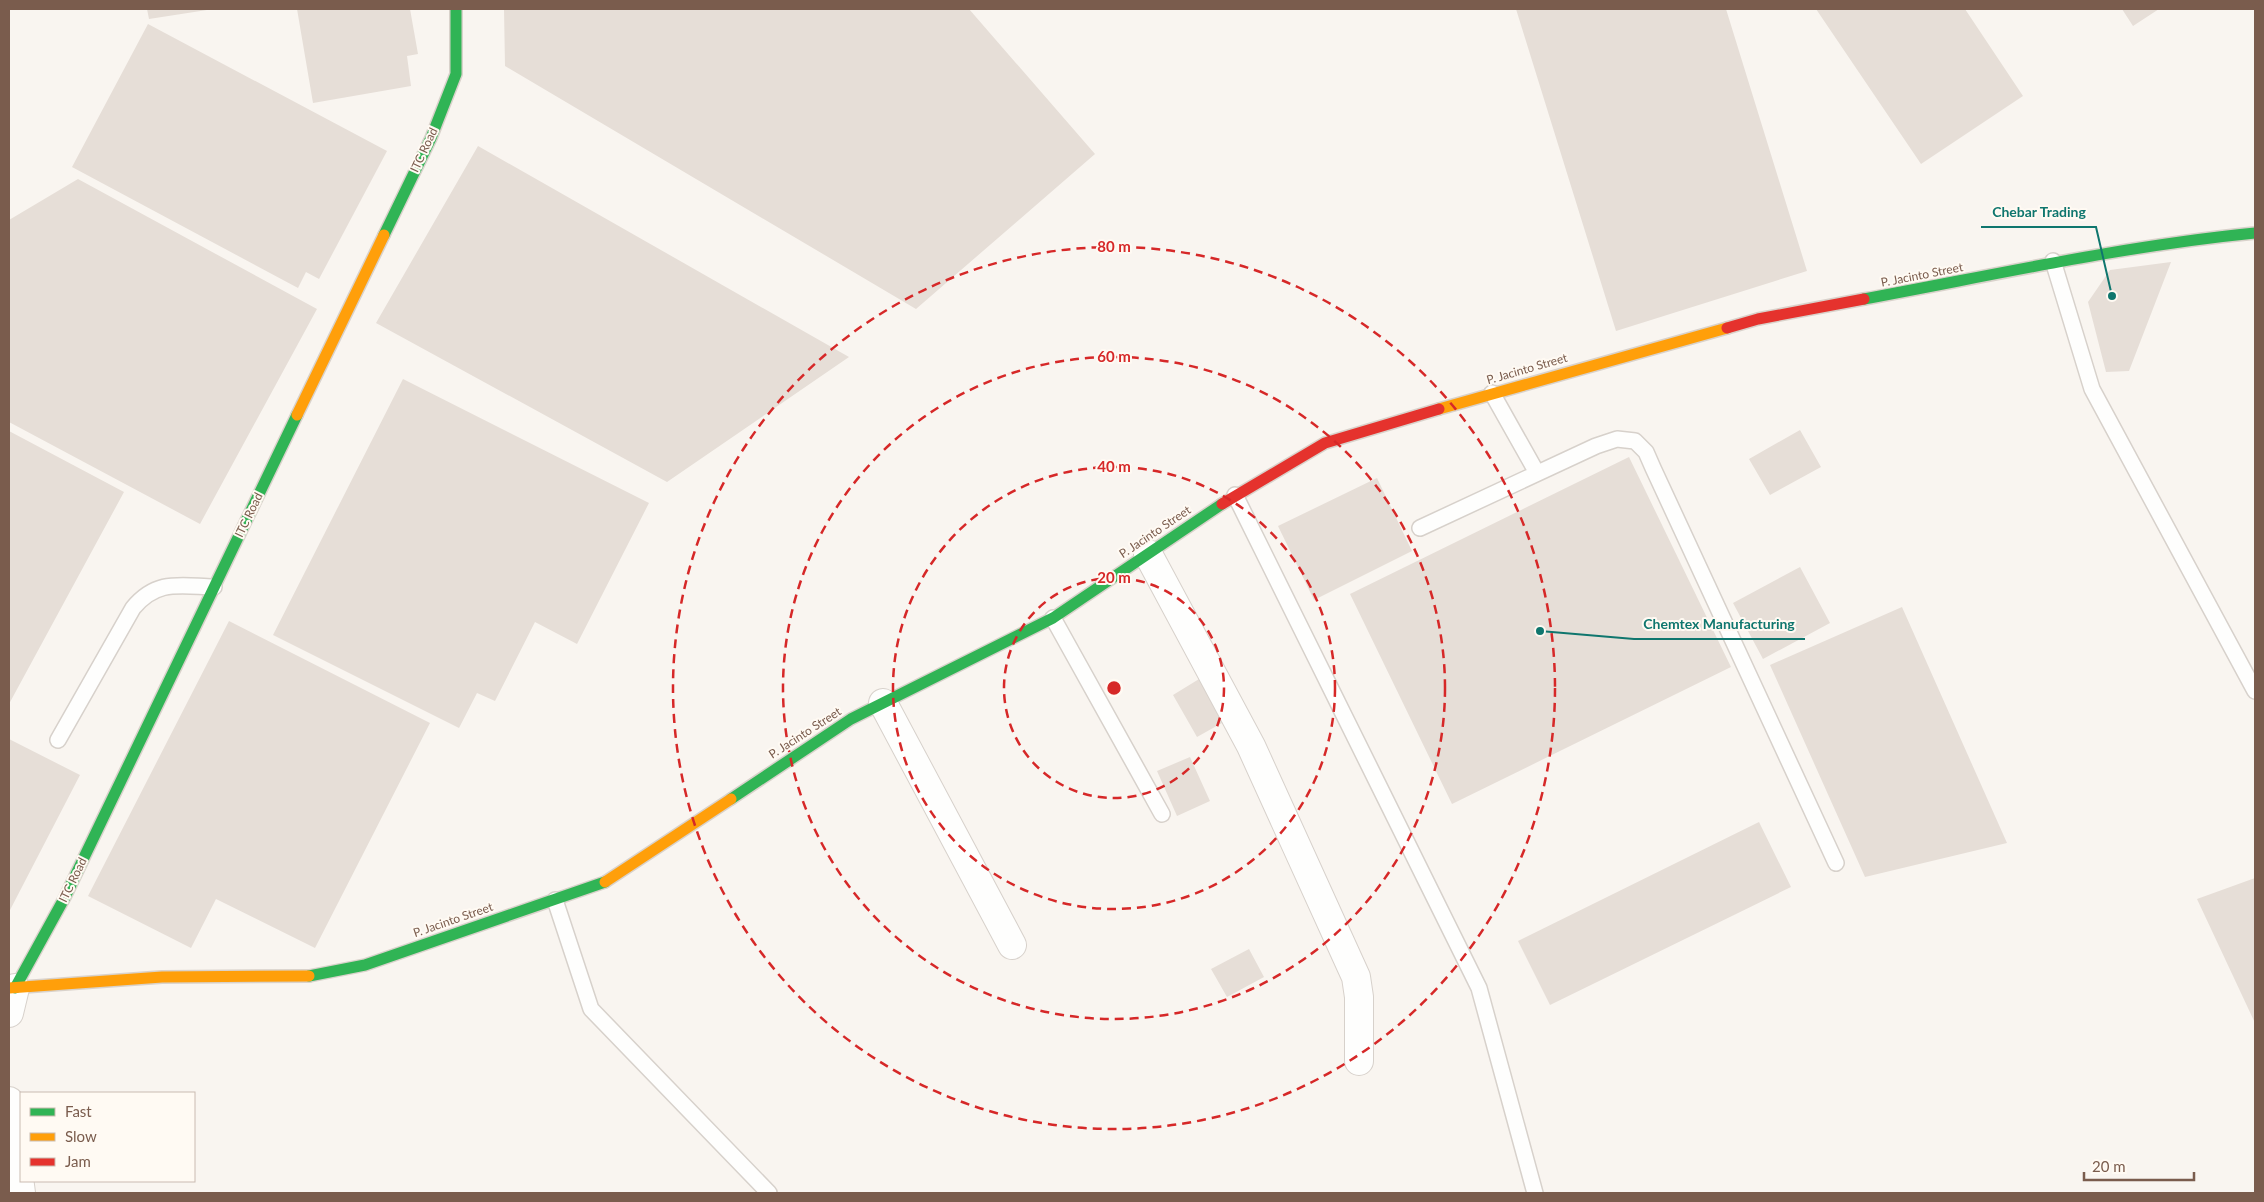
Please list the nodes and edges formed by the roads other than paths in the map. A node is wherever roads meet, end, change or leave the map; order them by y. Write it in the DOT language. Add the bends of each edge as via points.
graph roads {
  1 [pos="456,9"];
  2 [pos="2255,233"];
  3 [pos="2053,261"];
  4 [pos="1492,393"];
  5 [pos="1537,473"];
  6 [pos="1235,495"];
  7 [pos="1420,528"];
  8 [pos="1148,554"];
  9 [pos="214,587"];
  10 [pos="1053,618"];
  11 [pos="2255,691"];
  12 [pos="883,703"];
  13 [pos="58,740"];
  14 [pos="1162,814"];
  15 [pos="1836,862"];
  16 [pos="555,900"];
  17 [pos="1012,945"];
  18 [pos="11,996"];
  19 [pos="1359,1061"];
  20 [pos="9,1101"];
  21 [pos="20,1193"];
  22 [pos="769,1193"];
  23 [pos="1535,1193"];
  1 -- 9 [label="street, ITC Road" via="456,74 431,138"];
  2 -- 3 [label="street, P. Jacinto Street"];
  3 -- 4 [label="street, P. Jacinto Street" via="1758,319"];
  3 -- 11 [label="lane" via="2092,389"];
  4 -- 5 [label="lane"];
  4 -- 6 [label="street, P. Jacinto Street" via="1325,443"];
  5 -- 7 [label="lane"];
  5 -- 15 [label="lane" via="1617,439 1635,441 1646,452"];
  6 -- 8 [label="street, P. Jacinto Street"];
  6 -- 23 [label="lane" via="1479,988"];
  8 -- 10 [label="street, P. Jacinto Street"];
  8 -- 19 [label="street" via="1251,746 1356,978"];
  9 -- 13 [label="lane" via="170,585 142,597"];
  9 -- 18 [label="street, ITC Road" via="65,897"];
  10 -- 12 [label="street, P. Jacinto Street"];
  10 -- 14 [label="lane"];
  12 -- 16 [label="street, P. Jacinto Street" via="851,719 606,882"];
  12 -- 17 [label="street"];
  16 -- 18 [label="street, P. Jacinto Street" via="364,965 307,978 162,977"];
  16 -- 22 [label="lane" via="592,1009"];
  20 -- 21 [label="street"];
}
